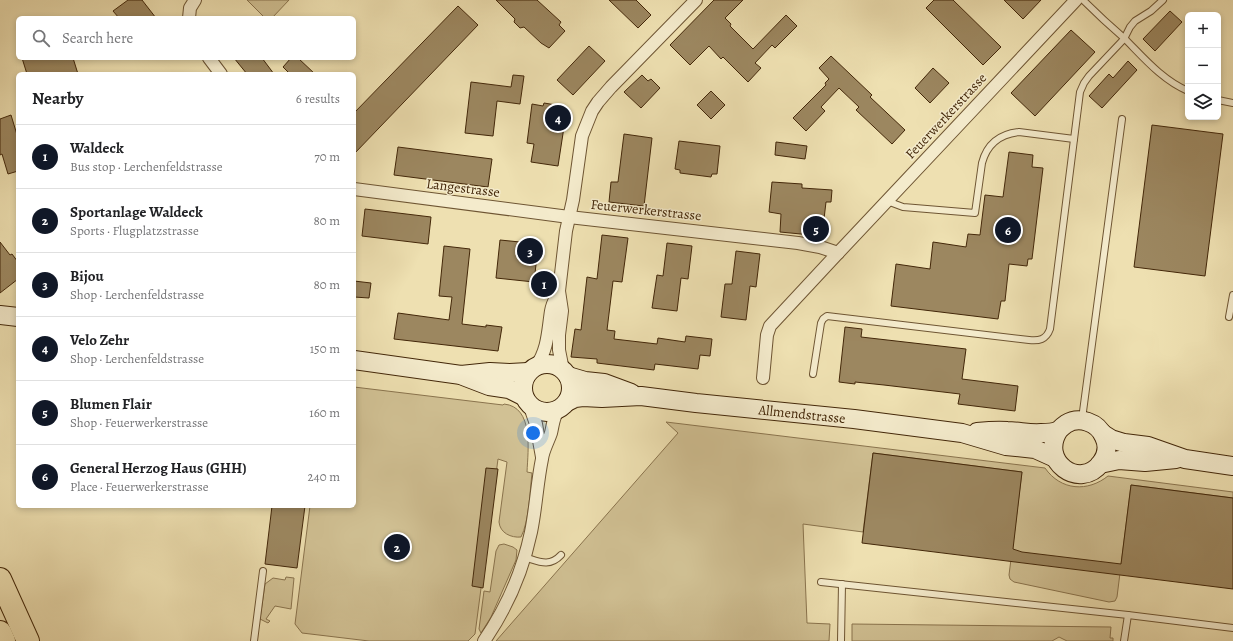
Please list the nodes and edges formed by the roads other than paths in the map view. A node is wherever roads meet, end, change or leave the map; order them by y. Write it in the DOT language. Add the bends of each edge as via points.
graph roads {
  1 [pos="195,0"];
  2 [pos="696,0"];
  3 [pos="1076,0"];
  4 [pos="1083,0"];
  5 [pos="1162,0"];
  6 [pos="189,16"];
  7 [pos="1124,39"];
  8 [pos="210,60"];
  9 [pos="220,72"];
  10 [pos="1185,90"];
  11 [pos="1221,101"];
  12 [pos="1233,103"];
  13 [pos="1122,119"];
  14 [pos="1074,139"];
  15 [pos="356,189"];
  16 [pos="887,201"];
  17 [pos="569,217"];
  18 [pos="838,253"];
  19 [pos="559,291"];
  20 [pos="1233,295"];
  21 [pos="0,314"];
  22 [pos="16,317"];
  23 [pos="1229,317"];
  24 [pos="356,360"];
  25 [pos="532,369"];
  26 [pos="565,373"];
  27 [pos="813,374"];
  28 [pos="461,375"];
  29 [pos="764,378"];
  30 [pos="641,396"];
  31 [pos="527,402"];
  32 [pos="563,406"];
  33 [pos="1081,420"];
  34 [pos="1059,430"];
  35 [pos="962,432"];
  36 [pos="1103,434"];
  37 [pos="542,458"];
  38 [pos="1055,458"];
  39 [pos="1185,459"];
  40 [pos="1100,464"];
  41 [pos="1233,466"];
  42 [pos="561,556"];
  43 [pos="524,557"];
  44 [pos="263,571"];
  45 [pos="0,580"];
  46 [pos="821,582"];
  47 [pos="842,584"];
  48 [pos="1128,615"];
  49 [pos="1233,628"];
  50 [pos="28,641"];
  51 [pos="254,641"];
  52 [pos="484,641"];
  53 [pos="841,641"];
  54 [pos="1124,641"];
  1 -- 6 [label="street"];
  2 -- 17 [label="street" via="611,87 592,111 582,136"];
  3 -- 16 [label="street, Feuerwerkerstrasse"];
  4 -- 7 [label="lane"];
  5 -- 7 [label="lane" via="1135,21"];
  7 -- 10 [label="lane" via="1162,75"];
  7 -- 14 [label="lane" via="1084,83 1078,100"];
  8 -- 9 [label="street"];
  11 -- 12 [label="lane"];
  13 -- 33 [label="lane"];
  14 -- 16 [label="lane" via="1019,132 1010,133 994,142 984,155 975,213 903,207"];
  14 -- 27 [label="lane" via="1050,329 1045,337 1038,341 827,316 821,323"];
  15 -- 17 [label="street, Langestrasse"];
  16 -- 18 [label="street, Feuerwerkerstrasse"];
  17 -- 18 [label="street, Feuerwerkerstrasse" via="798,243"];
  17 -- 19 [label="street"];
  18 -- 29 [label="street, Feuerwerkerstrasse" via="770,326"];
  19 -- 25 [label="street" via="551,309 544,350"];
  19 -- 26 [label="street" via="562,310 559,350"];
  20 -- 23 [label="lane"];
  21 -- 22 [label="main road"];
  24 -- 28 [label="main road"];
  25 -- 26 [label="main road" via="548,364 557,366"];
  25 -- 28 [label="main road" via="510,373"];
  25 -- 31 [label="main road" via="523,382"];
  26 -- 30 [label="main road, Allmendstrasse" via="576,379 604,383"];
  26 -- 32 [label="main road" via="571,390"];
  28 -- 31 [label="main road" via="489,386 510,389"];
  30 -- 32 [label="main road, Allmendstrasse" via="582,397 575,398"];
  30 -- 35 [label="main road, Allmendstrasse"];
  31 -- 32 [label="main road" via="542,412"];
  31 -- 37 [label="street" via="536,424"];
  32 -- 37 [label="street" via="554,419"];
  33 -- 34 [label="main road" via="1065,424"];
  33 -- 36 [label="main road" via="1094,425"];
  34 -- 35 [label="main road, Allmendstrasse" via="1048,433"];
  34 -- 38 [label="main road" via="1053,444"];
  35 -- 38 [label="main road, Allmendstrasse" via="1006,446 1035,449"];
  36 -- 39 [label="main road" via="1124,443 1148,446"];
  36 -- 40 [label="main road" via="1106,446 1104,459"];
  37 -- 43 [label="street" via="531,532"];
  38 -- 40 [label="main road" via="1060,466 1076,474 1093,470"];
  39 -- 40 [label="main road" via="1145,462 1119,460"];
  39 -- 41 [label="main road"];
  42 -- 43 [label="lane" via="547,563"];
  43 -- 52 [label="street" via="498,618"];
  44 -- 51 [label="lane"];
  45 -- 50 [label="highway"];
  46 -- 47 [label="lane"];
  47 -- 48 [label="lane"];
  47 -- 53 [label="lane"];
  48 -- 49 [label="lane"];
  48 -- 54 [label="lane"];
}
